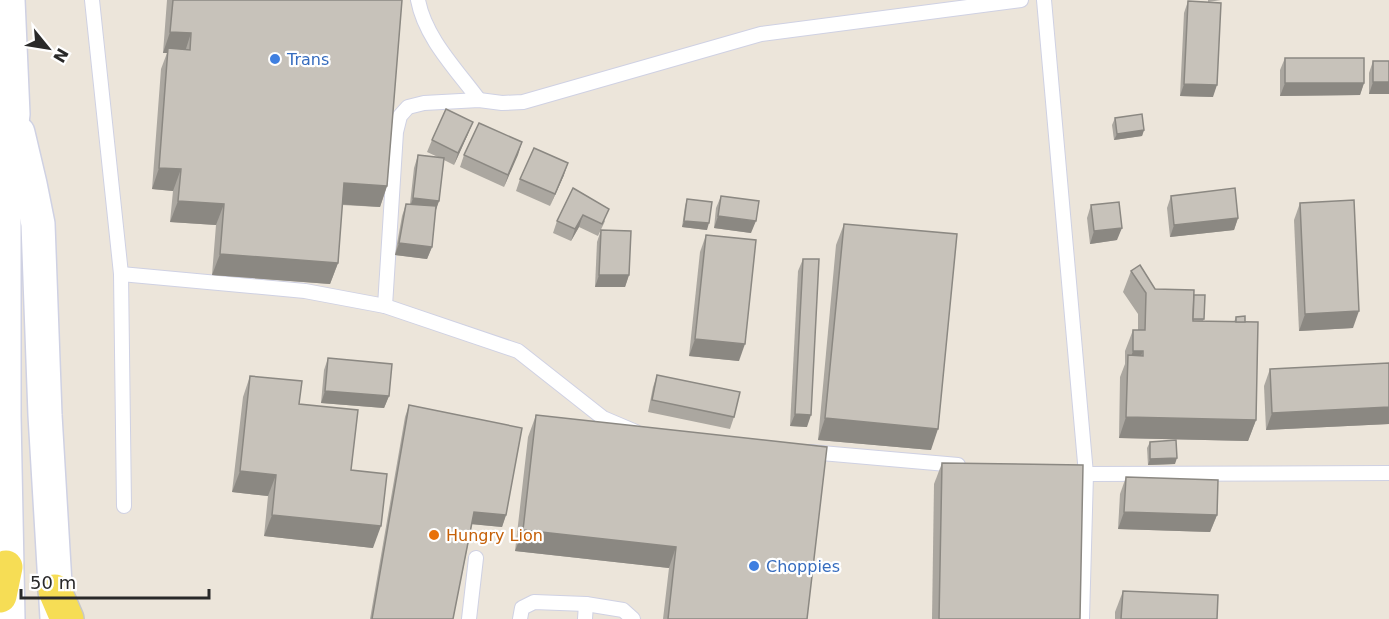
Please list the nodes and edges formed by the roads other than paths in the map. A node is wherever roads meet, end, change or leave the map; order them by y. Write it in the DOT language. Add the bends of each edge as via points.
graph roads {
  1 [pos="8,0"];
  2 [pos="92,0"];
  3 [pos="418,0"];
  4 [pos="1021,0"];
  5 [pos="1044,0"];
  6 [pos="479,100"];
  7 [pos="13,114"];
  8 [pos="121,274"];
  9 [pos="385,306"];
  10 [pos="650,434"];
  11 [pos="801,451"];
  12 [pos="967,466"];
  13 [pos="1051,472"];
  14 [pos="1389,473"];
  15 [pos="1086,474"];
  16 [pos="124,506"];
  17 [pos="476,558"];
  18 [pos="3,581"];
  19 [pos="586,604"];
  20 [pos="60,610"];
  21 [pos="8,619"];
  22 [pos="469,619"];
  23 [pos="520,619"];
  24 [pos="585,619"];
  25 [pos="633,619"];
  26 [pos="1082,619"];
  1 -- 7 [label="main road"];
  2 -- 8 [label="lane"];
  3 -- 6 [label="lane" via="434,39"];
  4 -- 6 [label="lane" via="761,34 523,102"];
  5 -- 15 [label="lane"];
  6 -- 9 [label="lane" via="424,103 408,107 400,116"];
  7 -- 18 [label="main road" via="4,187"];
  7 -- 20 [label="main road" via="38,224 45,415"];
  8 -- 9 [label="lane" via="305,291"];
  8 -- 16 [label="lane"];
  9 -- 10 [label="lane" via="518,351 603,418"];
  11 -- 12 [label="lane"];
  13 -- 15 [label="lane"];
  14 -- 15 [label="lane"];
  15 -- 26 [label="lane"];
  17 -- 22 [label="lane"];
  18 -- 21 [label="main road"];
  19 -- 23 [label="lane" via="534,602 522,609"];
  19 -- 24 [label="lane"];
  19 -- 25 [label="lane" via="623,610"];
}
